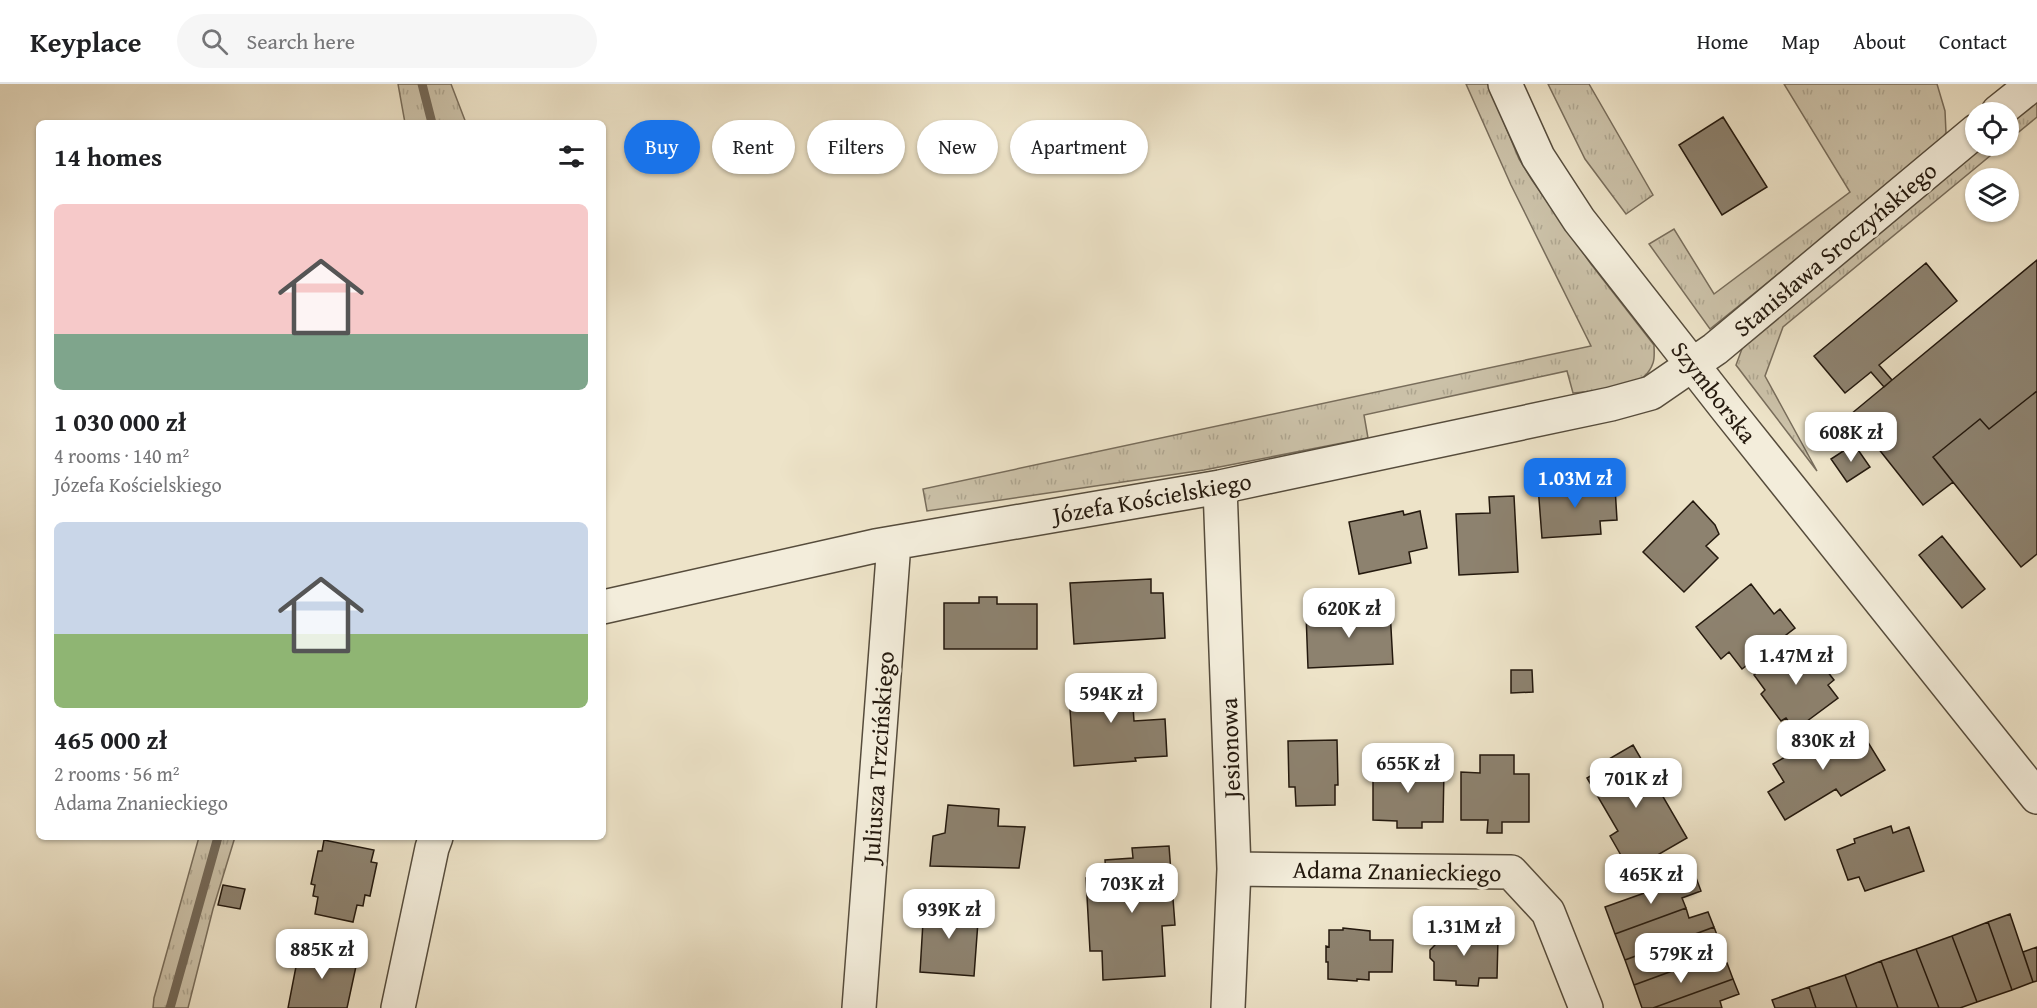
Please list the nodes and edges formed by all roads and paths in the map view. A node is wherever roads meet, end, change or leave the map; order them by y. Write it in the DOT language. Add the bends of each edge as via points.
graph roads {
  1 [pos="1505,84"];
  2 [pos="2033,84"];
  3 [pos="2010,102"];
  4 [pos="1965,140"];
  5 [pos="1692,364"];
  6 [pos="1220,487"];
  7 [pos="894,543"];
  8 [pos="606,606"];
  9 [pos="2036,793"];
  10 [pos="435,840"];
  11 [pos="1234,869"];
  12 [pos="398,1008"];
  13 [pos="859,1008"];
  14 [pos="1228,1008"];
  15 [pos="1586,1008"];
  1 -- 5 [label="street, Szymborska" via="1538,157 1579,220"];
  2 -- 3 [label="street"];
  4 -- 5 [label="street, Stanisława Sroczyńskiego"];
  5 -- 6 [label="street, Józefa Kościelskiego" via="1651,393 1611,404"];
  5 -- 9 [label="street, Szymborska"];
  6 -- 7 [label="street, Józefa Kościelskiego"];
  6 -- 11 [label="street, Jesionowa"];
  7 -- 8 [label="street, Józefa Kościelskiego"];
  7 -- 13 [label="street, Juliusza Trzcińskiego"];
  10 -- 12 [label="street"];
  11 -- 14 [label="street, Jesionowa"];
  11 -- 15 [label="street, Adama Znanieckiego" via="1511,872 1548,912"];
}
